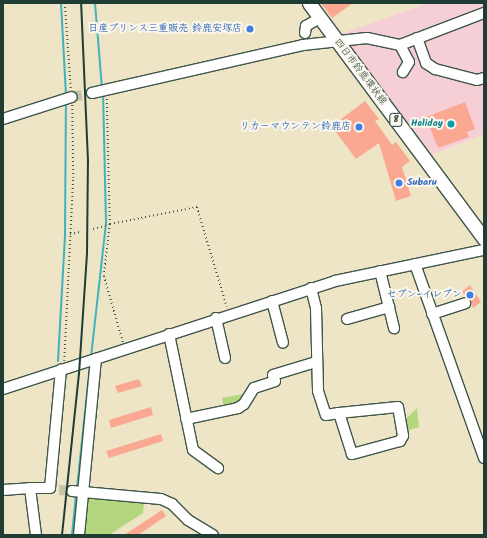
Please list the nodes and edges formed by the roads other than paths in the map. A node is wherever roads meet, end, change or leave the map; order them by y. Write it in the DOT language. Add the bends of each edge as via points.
graph roads {
  1 [pos="309,3"];
  2 [pos="484,13"];
  3 [pos="320,18"];
  4 [pos="305,33"];
  5 [pos="418,38"];
  6 [pos="337,41"];
  7 [pos="400,45"];
  8 [pos="402,72"];
  9 [pos="484,78"];
  10 [pos="101,91"];
  11 [pos="68,98"];
  12 [pos="3,119"];
  13 [pos="484,242"];
  14 [pos="415,264"];
  15 [pos="380,271"];
  16 [pos="311,288"];
  17 [pos="272,300"];
  18 [pos="466,303"];
  19 [pos="388,306"];
  20 [pos="432,314"];
  21 [pos="216,318"];
  22 [pos="347,319"];
  23 [pos="394,328"];
  24 [pos="169,334"];
  25 [pos="283,343"];
  26 [pos="225,358"];
  27 [pos="92,360"];
  28 [pos="316,362"];
  29 [pos="64,369"];
  30 [pos="3,389"];
  31 [pos="339,413"];
  32 [pos="186,419"];
  33 [pos="484,458"];
  34 [pos="218,468"];
  35 [pos="30,488"];
  36 [pos="3,490"];
  37 [pos="77,491"];
  38 [pos="36,535"];
  39 [pos="78,535"];
  40 [pos="213,535"];
  1 -- 3 [label="main road, 四日市鈴鹿環状線 / 8"];
  2 -- 5 [label="street"];
  3 -- 4 [label="street" via="306,26"];
  3 -- 6 [label="main road, 四日市鈴鹿環状線 / 8"];
  5 -- 7 [label="street"];
  5 -- 9 [label="street" via="426,63 435,69 477,80"];
  6 -- 7 [label="street" via="367,38"];
  6 -- 10 [label="street" via="303,45"];
  6 -- 13 [label="main road, 四日市鈴鹿環状線 / 8"];
  7 -- 8 [label="street" via="409,62"];
  11 -- 12 [label="street"];
  13 -- 14 [label="street"];
  14 -- 15 [label="street"];
  14 -- 20 [label="street"];
  15 -- 16 [label="street"];
  15 -- 19 [label="street"];
  16 -- 17 [label="street"];
  16 -- 28 [label="street" via="316,308"];
  17 -- 21 [label="street"];
  17 -- 25 [label="street"];
  18 -- 20 [label="street"];
  19 -- 22 [label="street"];
  19 -- 23 [label="street"];
  20 -- 33 [label="street"];
  21 -- 24 [label="street"];
  21 -- 26 [label="street"];
  24 -- 27 [label="street"];
  24 -- 32 [label="street"];
  27 -- 29 [label="street"];
  27 -- 37 [label="street"];
  28 -- 31 [label="street" via="318,390 326,415"];
  28 -- 32 [label="street" via="273,374 275,381 254,388 244,404 238,408"];
  29 -- 30 [label="street"];
  29 -- 35 [label="street" via="54,489"];
  31 -- 31 [label="street" via="398,407 403,436 400,441 352,454"];
  32 -- 34 [label="street" via="193,450"];
  35 -- 36 [label="street"];
  35 -- 38 [label="street"];
  37 -- 39 [label="street"];
  37 -- 40 [label="street" via="161,499 172,504 188,520"];
}
